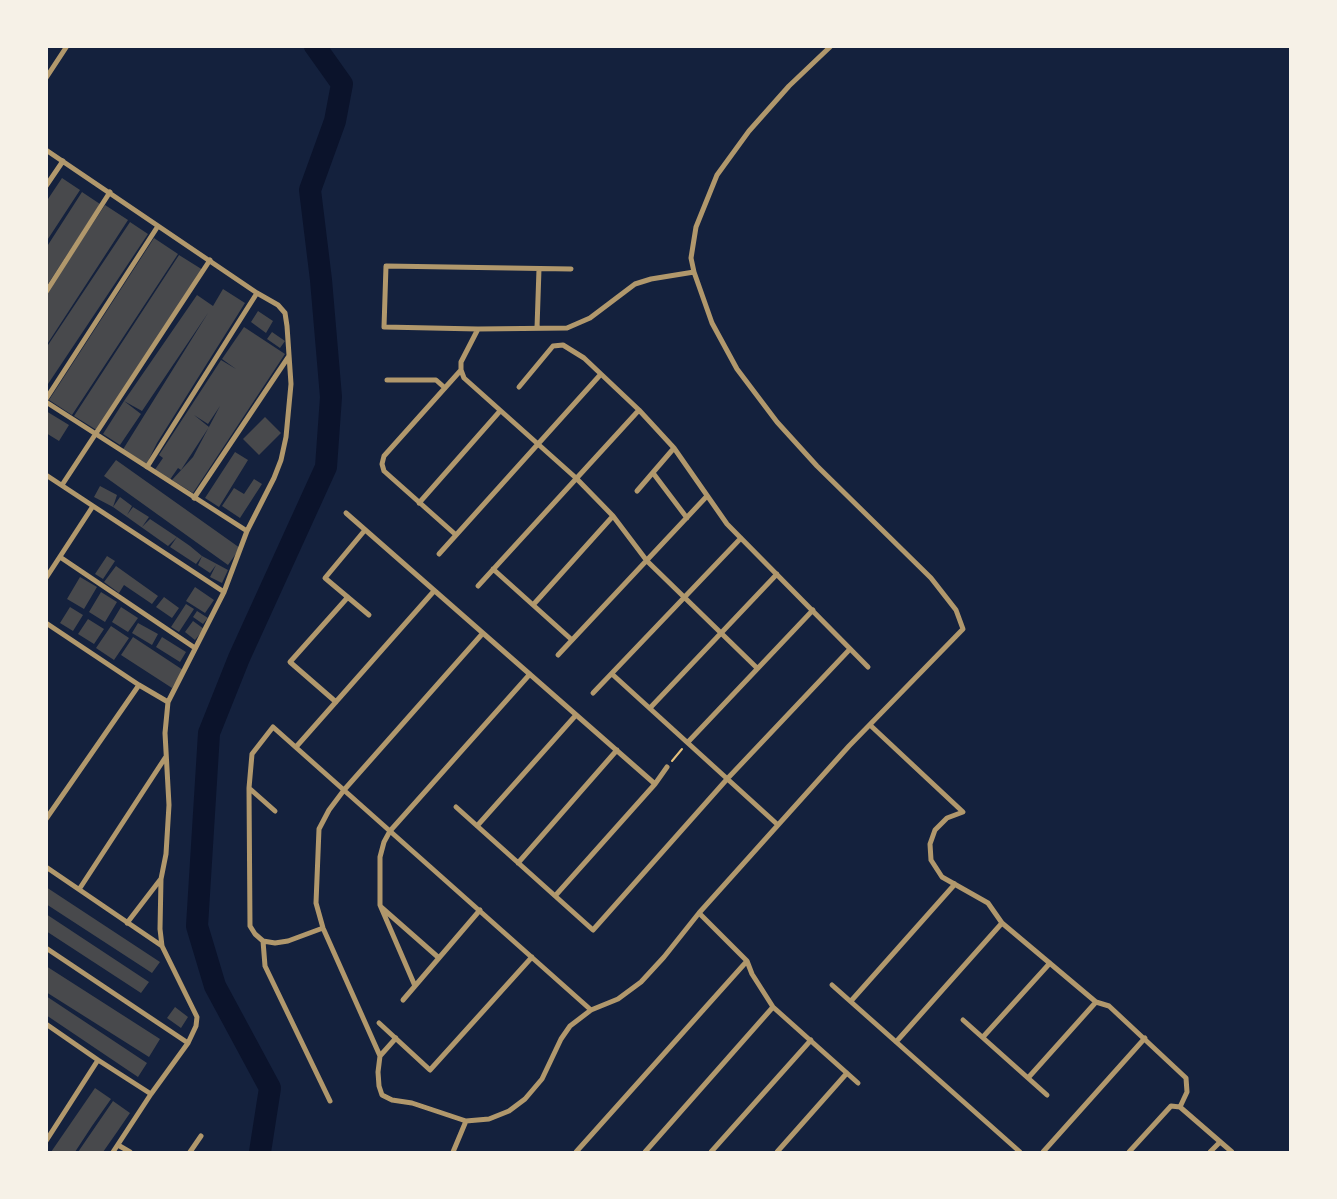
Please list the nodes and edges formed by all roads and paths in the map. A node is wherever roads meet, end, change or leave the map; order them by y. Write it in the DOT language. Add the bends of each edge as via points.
graph roads {
  1 [pos="67,46"];
  2 [pos="831,46"];
  3 [pos="46,78"];
  4 [pos="46,150"];
  5 [pos="63,161"];
  6 [pos="46,186"];
  7 [pos="110,192"];
  8 [pos="158,226"];
  9 [pos="210,260"];
  10 [pos="539,268"];
  11 [pos="571,269"];
  12 [pos="694,272"];
  13 [pos="46,292"];
  14 [pos="257,293"];
  15 [pos="478,328"];
  16 [pos="537,328"];
  17 [pos="290,356"];
  18 [pos="461,370"];
  19 [pos="601,374"];
  20 [pos="387,380"];
  21 [pos="519,387"];
  22 [pos="445,388"];
  23 [pos="46,401"];
  24 [pos="639,410"];
  25 [pos="500,411"];
  26 [pos="97,434"];
  27 [pos="537,445"];
  28 [pos="674,448"];
  29 [pos="147,467"];
  30 [pos="653,473"];
  31 [pos="46,475"];
  32 [pos="576,478"];
  33 [pos="62,485"];
  34 [pos="637,491"];
  35 [pos="707,496"];
  36 [pos="194,498"];
  37 [pos="419,503"];
  38 [pos="93,506"];
  39 [pos="346,513"];
  40 [pos="613,516"];
  41 [pos="687,518"];
  42 [pos="365,530"];
  43 [pos="247,531"];
  44 [pos="456,535"];
  45 [pos="741,538"];
  46 [pos="439,554"];
  47 [pos="60,557"];
  48 [pos="647,561"];
  49 [pos="493,569"];
  50 [pos="777,574"];
  51 [pos="46,578"];
  52 [pos="478,586"];
  53 [pos="434,591"];
  54 [pos="224,592"];
  55 [pos="348,597"];
  56 [pos="683,598"];
  57 [pos="533,605"];
  58 [pos="813,610"];
  59 [pos="369,615"];
  60 [pos="46,623"];
  61 [pos="483,633"];
  62 [pos="722,633"];
  63 [pos="572,640"];
  64 [pos="195,648"];
  65 [pos="850,649"];
  66 [pos="558,655"];
  67 [pos="868,667"];
  68 [pos="757,668"];
  69 [pos="530,674"];
  70 [pos="612,674"];
  71 [pos="139,684"];
  72 [pos="593,693"];
  73 [pos="168,702"];
  74 [pos="336,702"];
  75 [pos="650,708"];
  76 [pos="576,715"];
  77 [pos="870,725"];
  78 [pos="688,742"];
  79 [pos="296,747"];
  80 [pos="616,750"];
  81 [pos="166,757"];
  82 [pos="667,767"];
  83 [pos="728,778"];
  84 [pos="655,784"];
  85 [pos="249,788"];
  86 [pos="344,790"];
  87 [pos="456,807"];
  88 [pos="275,811"];
  89 [pos="46,819"];
  90 [pos="778,825"];
  91 [pos="477,826"];
  92 [pos="390,831"];
  93 [pos="518,862"];
  94 [pos="46,867"];
  95 [pos="161,879"];
  96 [pos="955,884"];
  97 [pos="80,888"];
  98 [pos="555,896"];
  99 [pos="380,905"];
  100 [pos="480,910"];
  101 [pos="699,913"];
  102 [pos="127,922"];
  103 [pos="1002,923"];
  104 [pos="323,928"];
  105 [pos="263,941"];
  106 [pos="162,946"];
  107 [pos="46,948"];
  108 [pos="532,957"];
  109 [pos="439,958"];
  110 [pos="747,961"];
  111 [pos="1050,963"];
  112 [pos="832,985"];
  113 [pos="415,986"];
  114 [pos="403,1000"];
  115 [pos="850,1001"];
  116 [pos="1096,1002"];
  117 [pos="773,1007"];
  118 [pos="591,1010"];
  119 [pos="963,1020"];
  120 [pos="379,1023"];
  121 [pos="46,1024"];
  122 [pos="983,1037"];
  123 [pos="396,1038"];
  124 [pos="1144,1038"];
  125 [pos="811,1040"];
  126 [pos="188,1042"];
  127 [pos="896,1042"];
  128 [pos="380,1056"];
  129 [pos="98,1060"];
  130 [pos="847,1073"];
  131 [pos="1029,1078"];
  132 [pos="858,1083"];
  133 [pos="150,1094"];
  134 [pos="1047,1095"];
  135 [pos="330,1101"];
  136 [pos="1180,1107"];
  137 [pos="466,1121"];
  138 [pos="201,1136"];
  139 [pos="46,1141"];
  140 [pos="1220,1142"];
  141 [pos="118,1145"];
  142 [pos="113,1152"];
  143 [pos="130,1152"];
  144 [pos="190,1152"];
  145 [pos="453,1152"];
  146 [pos="576,1152"];
  147 [pos="645,1152"];
  148 [pos="711,1152"];
  149 [pos="777,1152"];
  150 [pos="1020,1152"];
  151 [pos="1043,1152"];
  152 [pos="1129,1152"];
  153 [pos="1210,1152"];
  154 [pos="1232,1152"];
  1 -- 3 [label="street"];
  2 -- 12 [label="street" via="768,108 717,175 696,227 691,258"];
  4 -- 5 [label="street"];
  5 -- 6 [label="street"];
  5 -- 7 [label="street"];
  7 -- 8 [label="street"];
  7 -- 13 [label="street"];
  8 -- 9 [label="street"];
  8 -- 23 [label="street"];
  9 -- 14 [label="street"];
  9 -- 26 [label="street"];
  10 -- 11 [label="street"];
  10 -- 15 [label="street" via="386,266 384,327"];
  10 -- 16 [label="street"];
  12 -- 16 [label="street" via="635,284 590,318 567,328"];
  12 -- 77 [label="street" via="712,323 737,369 777,422 931,579 956,610 963,629"];
  14 -- 17 [label="street" via="285,313"];
  14 -- 29 [label="street"];
  15 -- 16 [label="street"];
  15 -- 18 [label="street" via="461,362"];
  17 -- 36 [label="street"];
  17 -- 43 [label="street" via="290,403 281,460"];
  18 -- 22 [label="street"];
  18 -- 25 [label="street" via="464,378"];
  19 -- 21 [label="street" via="563,345 553,346"];
  19 -- 24 [label="street"];
  19 -- 27 [label="street"];
  20 -- 22 [label="street" via="436,380"];
  22 -- 37 [label="street" via="384,456 382,464 384,471"];
  23 -- 26 [label="street"];
  24 -- 28 [label="street"];
  24 -- 32 [label="street"];
  25 -- 27 [label="street"];
  25 -- 37 [label="street"];
  26 -- 29 [label="street"];
  26 -- 33 [label="street"];
  27 -- 32 [label="street"];
  27 -- 44 [label="street"];
  28 -- 30 [label="street"];
  28 -- 35 [label="street"];
  29 -- 36 [label="street"];
  30 -- 34 [label="street"];
  30 -- 41 [label="street"];
  31 -- 33 [label="street"];
  32 -- 40 [label="street"];
  32 -- 49 [label="street"];
  33 -- 38 [label="street"];
  35 -- 41 [label="street"];
  35 -- 45 [label="street"];
  36 -- 43 [label="street"];
  37 -- 44 [label="street"];
  38 -- 47 [label="street"];
  38 -- 54 [label="street"];
  39 -- 42 [label="street"];
  40 -- 48 [label="street"];
  40 -- 57 [label="street"];
  41 -- 48 [label="street"];
  42 -- 53 [label="street"];
  42 -- 55 [label="street" via="325,578"];
  43 -- 54 [label="street"];
  44 -- 46 [label="street"];
  45 -- 50 [label="street"];
  45 -- 56 [label="street"];
  47 -- 51 [label="street"];
  47 -- 64 [label="street"];
  48 -- 56 [label="street"];
  48 -- 63 [label="street"];
  49 -- 52 [label="street"];
  49 -- 57 [label="street"];
  50 -- 58 [label="street"];
  50 -- 62 [label="street"];
  53 -- 61 [label="street"];
  53 -- 74 [label="street"];
  54 -- 64 [label="street"];
  55 -- 59 [label="street"];
  55 -- 74 [label="street" via="290,662"];
  56 -- 62 [label="street"];
  56 -- 70 [label="street"];
  57 -- 63 [label="street"];
  58 -- 65 [label="street"];
  58 -- 68 [label="street"];
  60 -- 71 [label="street"];
  61 -- 69 [label="street"];
  61 -- 86 [label="street"];
  62 -- 68 [label="street"];
  62 -- 75 [label="street"];
  63 -- 66 [label="street"];
  64 -- 73 [label="street"];
  65 -- 67 [label="street"];
  65 -- 83 [label="street"];
  68 -- 78 [label="street"];
  69 -- 76 [label="street"];
  69 -- 92 [label="street"];
  70 -- 72 [label="street"];
  70 -- 75 [label="street"];
  71 -- 73 [label="street"];
  71 -- 89 [label="street"];
  73 -- 81 [label="street"];
  74 -- 79 [label="street"];
  75 -- 78 [label="street"];
  76 -- 80 [label="street"];
  76 -- 91 [label="street"];
  77 -- 90 [label="street"];
  77 -- 96 [label="street" via="963,812 947,818 935,830 930,844 931,860 942,877"];
  78 -- 82 [label="path"];
  78 -- 83 [label="street"];
  79 -- 85 [label="street" via="273,727 252,754"];
  79 -- 86 [label="street"];
  80 -- 84 [label="street"];
  80 -- 93 [label="street"];
  81 -- 95 [label="street" via="169,805"];
  81 -- 97 [label="street"];
  82 -- 84 [label="street"];
  83 -- 90 [label="street"];
  83 -- 98 [label="street" via="592,930"];
  84 -- 98 [label="street"];
  85 -- 88 [label="street"];
  85 -- 105 [label="street" via="250,926"];
  86 -- 92 [label="street"];
  86 -- 104 [label="street" via="319,829 316,903"];
  87 -- 91 [label="street"];
  90 -- 101 [label="street"];
  91 -- 93 [label="street"];
  92 -- 99 [label="street" via="380,857"];
  92 -- 100 [label="street"];
  93 -- 98 [label="street"];
  94 -- 97 [label="street"];
  95 -- 102 [label="street"];
  95 -- 106 [label="street"];
  96 -- 103 [label="street" via="987,903"];
  96 -- 115 [label="street"];
  97 -- 102 [label="street"];
  99 -- 109 [label="street"];
  99 -- 113 [label="street"];
  100 -- 108 [label="street"];
  100 -- 109 [label="street"];
  101 -- 110 [label="street"];
  101 -- 118 [label="street" via="641,982 618,999"];
  102 -- 106 [label="street"];
  103 -- 111 [label="street"];
  103 -- 127 [label="street"];
  104 -- 105 [label="street" via="288,941"];
  104 -- 128 [label="street"];
  105 -- 135 [label="street" via="265,966"];
  106 -- 126 [label="street" via="197,1017"];
  107 -- 126 [label="street"];
  108 -- 118 [label="street"];
  108 -- 123 [label="street" via="430,1070"];
  109 -- 113 [label="street"];
  110 -- 117 [label="street"];
  110 -- 146 [label="street"];
  111 -- 116 [label="street"];
  111 -- 122 [label="street"];
  112 -- 115 [label="street"];
  113 -- 114 [label="street"];
  115 -- 127 [label="street"];
  116 -- 124 [label="street" via="1109,1006"];
  116 -- 131 [label="street"];
  117 -- 125 [label="street"];
  117 -- 147 [label="street"];
  118 -- 137 [label="street" via="570,1026 542,1078 525,1099 489,1119"];
  119 -- 122 [label="street"];
  120 -- 123 [label="street"];
  121 -- 129 [label="street"];
  122 -- 131 [label="street"];
  123 -- 128 [label="street"];
  124 -- 136 [label="street" via="1186,1078"];
  124 -- 151 [label="street"];
  125 -- 130 [label="street"];
  125 -- 148 [label="street"];
  126 -- 133 [label="street"];
  127 -- 150 [label="street"];
  128 -- 137 [label="street" via="382,1095"];
  129 -- 133 [label="street"];
  129 -- 139 [label="street"];
  130 -- 132 [label="street"];
  130 -- 149 [label="street"];
  131 -- 134 [label="street"];
  133 -- 141 [label="street"];
  136 -- 140 [label="street"];
  136 -- 152 [label="street" via="1171,1106"];
  137 -- 145 [label="street"];
  138 -- 144 [label="street"];
  140 -- 153 [label="street"];
  140 -- 154 [label="street"];
  141 -- 142 [label="street"];
  141 -- 143 [label="street"];
}
